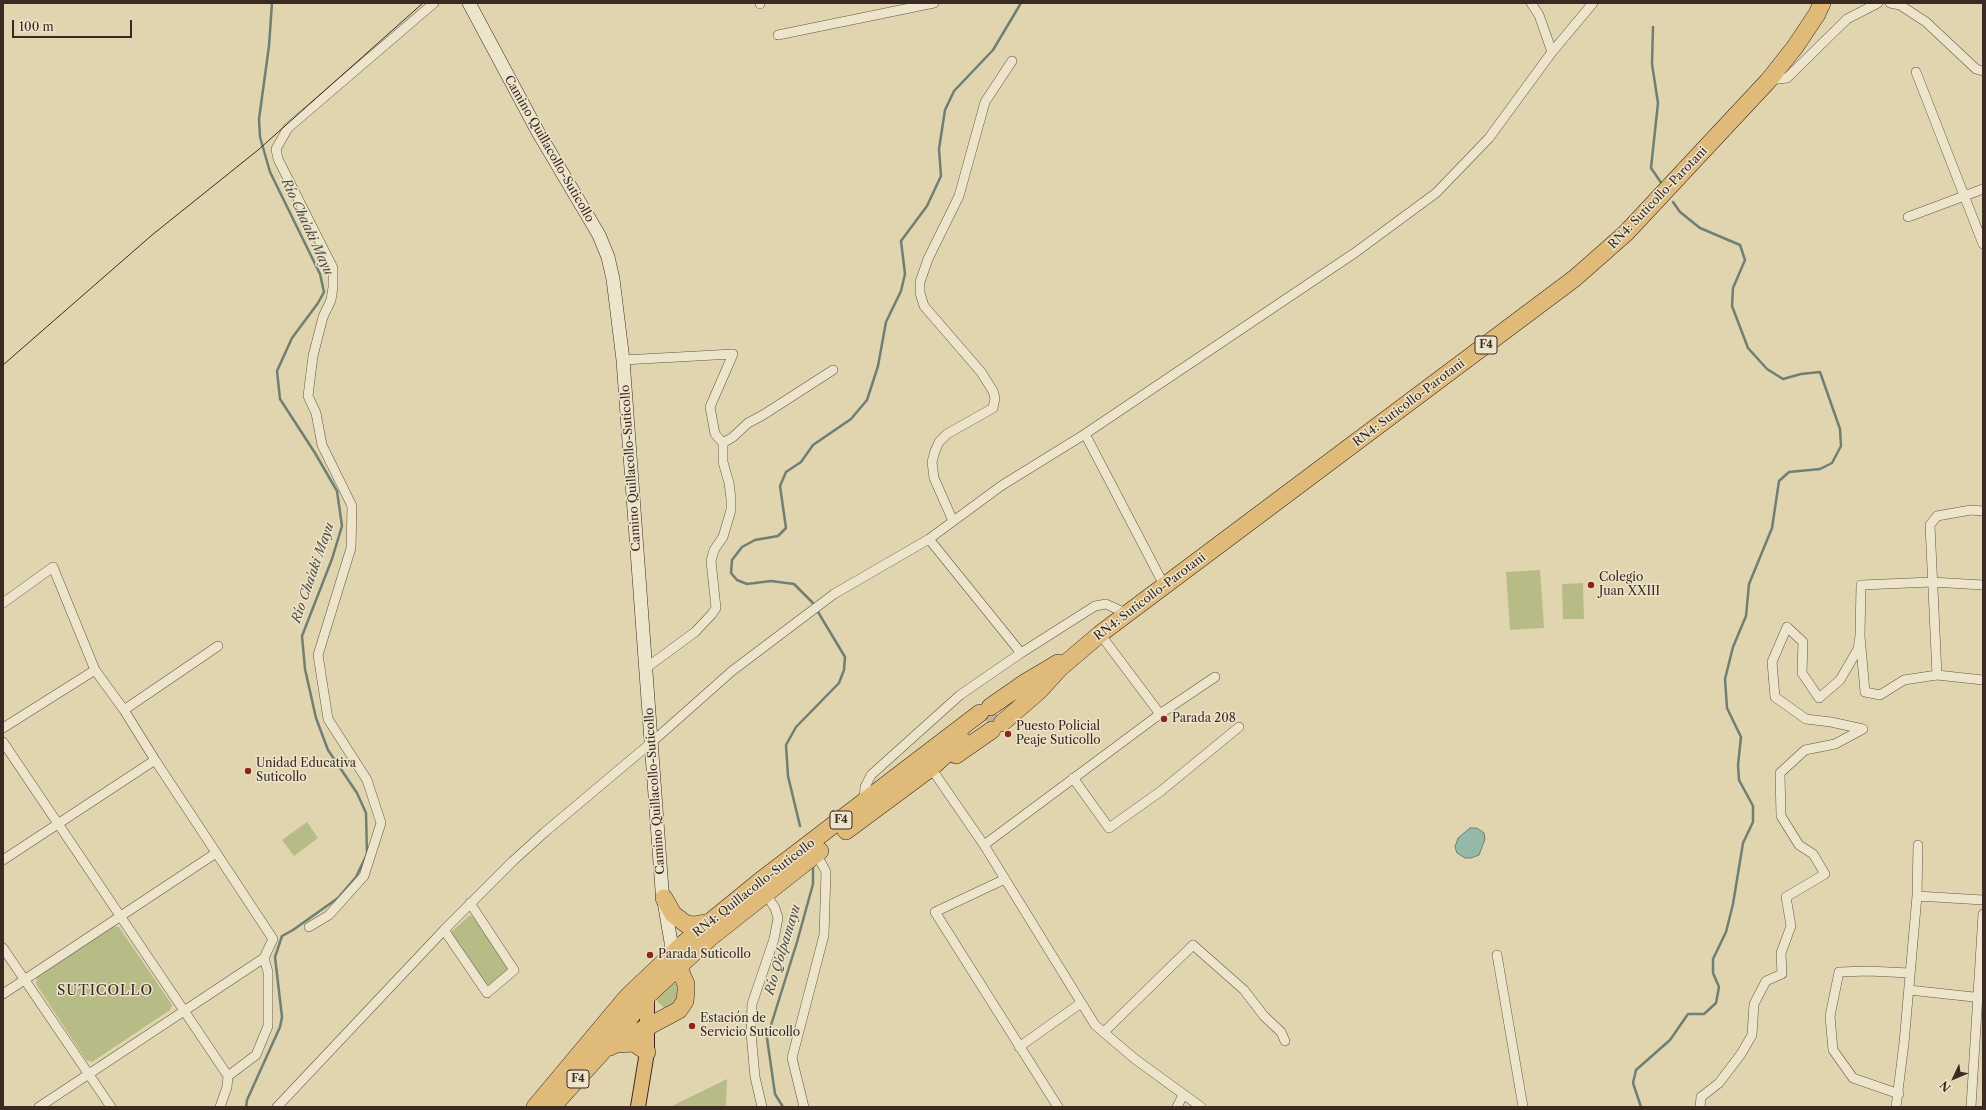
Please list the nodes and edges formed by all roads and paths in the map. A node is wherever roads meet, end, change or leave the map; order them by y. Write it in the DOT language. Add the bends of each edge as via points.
graph roads {
  1 [pos="434,3"];
  2 [pos="469,3"];
  3 [pos="934,3"];
  4 [pos="1531,3"];
  5 [pos="1592,3"];
  6 [pos="1822,3"];
  7 [pos="1878,3"];
  8 [pos="1890,3"];
  9 [pos="903,6"];
  10 [pos="778,35"];
  11 [pos="1552,52"];
  12 [pos="1012,61"];
  13 [pos="1983,71"];
  14 [pos="1916,72"];
  15 [pos="1768,81"];
  16 [pos="1983,190"];
  17 [pos="1964,196"];
  18 [pos="1908,218"];
  19 [pos="1983,244"];
  20 [pos="623,360"];
  21 [pos="833,370"];
  22 [pos="1085,434"];
  23 [pos="724,443"];
  24 [pos="1983,511"];
  25 [pos="953,521"];
  26 [pos="929,539"];
  27 [pos="1932,582"];
  28 [pos="1164,585"];
  29 [pos="1983,585"];
  30 [pos="3,603"];
  31 [pos="1128,614"];
  32 [pos="1100,634"];
  33 [pos="1860,636"];
  34 [pos="218,646"];
  35 [pos="1080,650"];
  36 [pos="1021,652"];
  37 [pos="646,668"];
  38 [pos="95,670"];
  39 [pos="1937,675"];
  40 [pos="1215,677"];
  41 [pos="1983,680"];
  42 [pos="124,710"];
  43 [pos="1160,714"];
  44 [pos="991,718"];
  45 [pos="1239,727"];
  46 [pos="3,728"];
  47 [pos="3,742"];
  48 [pos="652,742"];
  49 [pos="155,760"];
  50 [pos="931,768"];
  51 [pos="1073,778"];
  52 [pos="864,802"];
  53 [pos="59,825"];
  54 [pos="1918,845"];
  55 [pos="984,846"];
  56 [pos="216,853"];
  57 [pos="816,853"];
  58 [pos="3,860"];
  59 [pos="1003,880"];
  60 [pos="765,893"];
  61 [pos="1917,896"];
  62 [pos="664,898"];
  63 [pos="1983,900"];
  64 [pos="470,903"];
  65 [pos="1983,914"];
  66 [pos="120,917"];
  67 [pos="710,922"];
  68 [pos="726,925"];
  69 [pos="309,927"];
  70 [pos="444,930"];
  71 [pos="3,948"];
  72 [pos="1497,955"];
  73 [pos="264,958"];
  74 [pos="674,961"];
  75 [pos="1910,973"];
  76 [pos="646,978"];
  77 [pos="24,980"];
  78 [pos="686,984"];
  79 [pos="1909,990"];
  80 [pos="3,994"];
  81 [pos="647,996"];
  82 [pos="1980,998"];
  83 [pos="1081,1003"];
  84 [pos="183,1011"];
  85 [pos="666,1018"];
  86 [pos="647,1026"];
  87 [pos="1104,1032"];
  88 [pos="1285,1041"];
  89 [pos="610,1047"];
  90 [pos="1019,1047"];
  91 [pos="647,1052"];
  92 [pos="89,1074"];
  93 [pos="228,1076"];
  94 [pos="1898,1094"];
  95 [pos="1183,1096"];
  96 [pos="39,1107"];
  97 [pos="111,1107"];
  98 [pos="220,1107"];
  99 [pos="277,1107"];
  100 [pos="535,1107"];
  101 [pos="552,1107"];
  102 [pos="638,1107"];
  103 [pos="762,1107"];
  104 [pos="804,1107"];
  105 [pos="1058,1107"];
  106 [pos="1177,1107"];
  107 [pos="1201,1107"];
  108 [pos="1523,1107"];
  109 [pos="1700,1107"];
  110 [pos="1896,1107"];
  111 [pos="1971,1107"];
  1 -- 69 [label="street" via="288,128 276,148 278,159 333,268 331,300 323,317 308,396 316,413 322,445 352,506 352,548 318,655 328,719 367,780 381,823 364,876 329,915"];
  2 -- 20 [label="main road, Camino Quillacollo-Suticollo" via="608,257"];
  3 -- 9 [label="street"];
  4 -- 11 [label="street" via="1539,15"];
  5 -- 11 [label="street"];
  6 -- 15 [label="highway, RN4: Suticollo-Parotani / F4" via="1796,47"];
  7 -- 15 [label="street" via="1847,19 1787,78"];
  8 -- 13 [label="street" via="1900,5 1926,22 1976,69"];
  9 -- 10 [label="street"];
  11 -- 22 [label="street" via="1489,138 1436,193 1356,252"];
  12 -- 25 [label="street" via="985,102 959,196 928,259 920,282 924,306 981,372 995,398 993,408 947,434 935,451 932,462 934,478"];
  14 -- 17 [label="street"];
  15 -- 28 [label="highway, RN4: Suticollo-Parotani / F4" via="1626,233 1575,278"];
  16 -- 17 [label="street"];
  17 -- 18 [label="street"];
  17 -- 19 [label="street"];
  20 -- 23 [label="street" via="733,354 710,407 715,434"];
  20 -- 37 [label="main road, Camino Quillacollo-Suticollo"];
  21 -- 23 [label="street" via="748,423"];
  22 -- 25 [label="street" via="1001,486"];
  22 -- 28 [label="street"];
  23 -- 37 [label="street" via="723,462 730,482 731,510 723,537 710,561 716,608 695,632"];
  24 -- 27 [label="street" via="1971,510 1937,516 1930,525"];
  25 -- 26 [label="street"];
  26 -- 36 [label="street"];
  26 -- 48 [label="street" via="810,611 732,671"];
  27 -- 29 [label="street"];
  27 -- 33 [label="street" via="1860,585"];
  27 -- 39 [label="street"];
  28 -- 31 [label="highway, RN4: Suticollo-Parotani / F4"];
  30 -- 38 [label="street" via="53,567"];
  31 -- 32 [label="highway, RN4: Suticollo-Parotani / F4"];
  31 -- 36 [label="street" via="1106,604 1095,606"];
  32 -- 35 [label="highway, RN4: Suticollo-Parotani / F4"];
  32 -- 43 [label="street"];
  33 -- 39 [label="street" via="1864,692 1880,695 1904,680"];
  33 -- 109 [label="street" via="1858,650 1840,680 1819,698 1802,673 1803,642 1787,628 1772,662 1775,697 1806,719 1864,729 1835,744 1806,750 1780,773 1781,816 1799,845 1813,854 1825,874 1786,897 1791,926 1781,954 1782,974 1766,981 1754,1004 1752,1035 1719,1083 1701,1097"];
  34 -- 42 [label="street"];
  35 -- 44 [label="highway, RN4: Suticollo-Parotani / F4" via="1060,668"];
  35 -- 44 [label="highway, RN4: Suticollo-Parotani / F4" via="1026,682"];
  36 -- 52 [label="street" via="960,694 871,775 865,787"];
  37 -- 48 [label="main road, Camino Quillacollo-Suticollo"];
  38 -- 42 [label="street"];
  38 -- 46 [label="street"];
  39 -- 41 [label="street"];
  40 -- 43 [label="street"];
  42 -- 49 [label="street"];
  43 -- 51 [label="street"];
  44 -- 50 [label="highway, RN4: Quillacollo-Suticollo / F4"];
  44 -- 52 [label="highway, RN4: Quillacollo-Suticollo / F4"];
  45 -- 51 [label="street" via="1160,791 1109,828"];
  47 -- 53 [label="street"];
  48 -- 62 [label="main road, Camino Quillacollo-Suticollo"];
  48 -- 64 [label="street" via="545,832"];
  49 -- 53 [label="street"];
  49 -- 56 [label="street"];
  50 -- 55 [label="street"];
  50 -- 57 [label="highway, RN4: Quillacollo-Suticollo / F4"];
  51 -- 55 [label="street"];
  52 -- 67 [label="highway, RN4: Quillacollo-Suticollo / F4"];
  53 -- 58 [label="street"];
  53 -- 66 [label="street"];
  54 -- 61 [label="street"];
  55 -- 59 [label="street"];
  56 -- 66 [label="street"];
  56 -- 73 [label="street" via="273,939"];
  57 -- 60 [label="highway, RN4: Quillacollo-Suticollo / F4"];
  57 -- 104 [label="street" via="826,872 824,934 792,1058"];
  59 -- 83 [label="street"];
  59 -- 90 [label="street" via="935,912"];
  60 -- 68 [label="highway, RN4: Quillacollo-Suticollo / F4"];
  60 -- 103 [label="street" via="778,918 774,939 752,1004 751,1033 755,1077"];
  61 -- 63 [label="street"];
  61 -- 75 [label="street"];
  62 -- 67 [label="highway" via="673,914 686,924"];
  62 -- 74 [label="main road, Camino Quillacollo-Suticollo"];
  64 -- 70 [label="street"];
  64 -- 70 [label="street" via="514,970 487,993"];
  65 -- 82 [label="street"];
  66 -- 77 [label="street"];
  66 -- 84 [label="street"];
  67 -- 74 [label="highway, RN4: Quillacollo-Suticollo / F4"];
  68 -- 74 [label="highway, RN4: Quillacollo-Suticollo / F4"];
  68 -- 78 [label="highway"];
  70 -- 99 [label="street"];
  71 -- 77 [label="street"];
  72 -- 108 [label="street"];
  73 -- 84 [label="street"];
  73 -- 93 [label="street" via="268,972 268,1026 256,1055"];
  74 -- 76 [label="highway, RN4: Quillacollo-Suticollo / F4"];
  74 -- 78 [label="highway"];
  74 -- 81 [label="highway, RN4: Quillacollo-Suticollo / F4"];
  75 -- 79 [label="street"];
  75 -- 94 [label="street" via="1839,972 1830,1016 1833,1050 1853,1078"];
  76 -- 81 [label="main road"];
  76 -- 100 [label="highway, RN4: Quillacollo-Suticollo / F4"];
  77 -- 80 [label="street"];
  77 -- 92 [label="street"];
  78 -- 85 [label="highway" via="685,1001 679,1010"];
  79 -- 82 [label="street"];
  79 -- 94 [label="street"];
  81 -- 86 [label="main road"];
  81 -- 89 [label="highway, RN4: Quillacollo-Suticollo / F4"];
  82 -- 111 [label="street"];
  83 -- 87 [label="street" via="1095,1025"];
  83 -- 90 [label="street"];
  84 -- 92 [label="street"];
  84 -- 93 [label="street"];
  85 -- 86 [label="highway"];
  85 -- 91 [label="main road" via="656,1031"];
  86 -- 89 [label="highway"];
  86 -- 91 [label="main road"];
  87 -- 88 [label="street" via="1193,945 1244,990 1264,1016 1281,1032"];
  87 -- 95 [label="street"];
  89 -- 91 [label="highway" via="634,1043"];
  89 -- 101 [label="highway, RN4: Quillacollo-Suticollo / F4"];
  90 -- 105 [label="street"];
  91 -- 102 [label="main road"];
  92 -- 96 [label="street"];
  92 -- 97 [label="street"];
  93 -- 98 [label="street"];
  94 -- 110 [label="street"];
  95 -- 106 [label="street"];
  95 -- 107 [label="street"];
}
